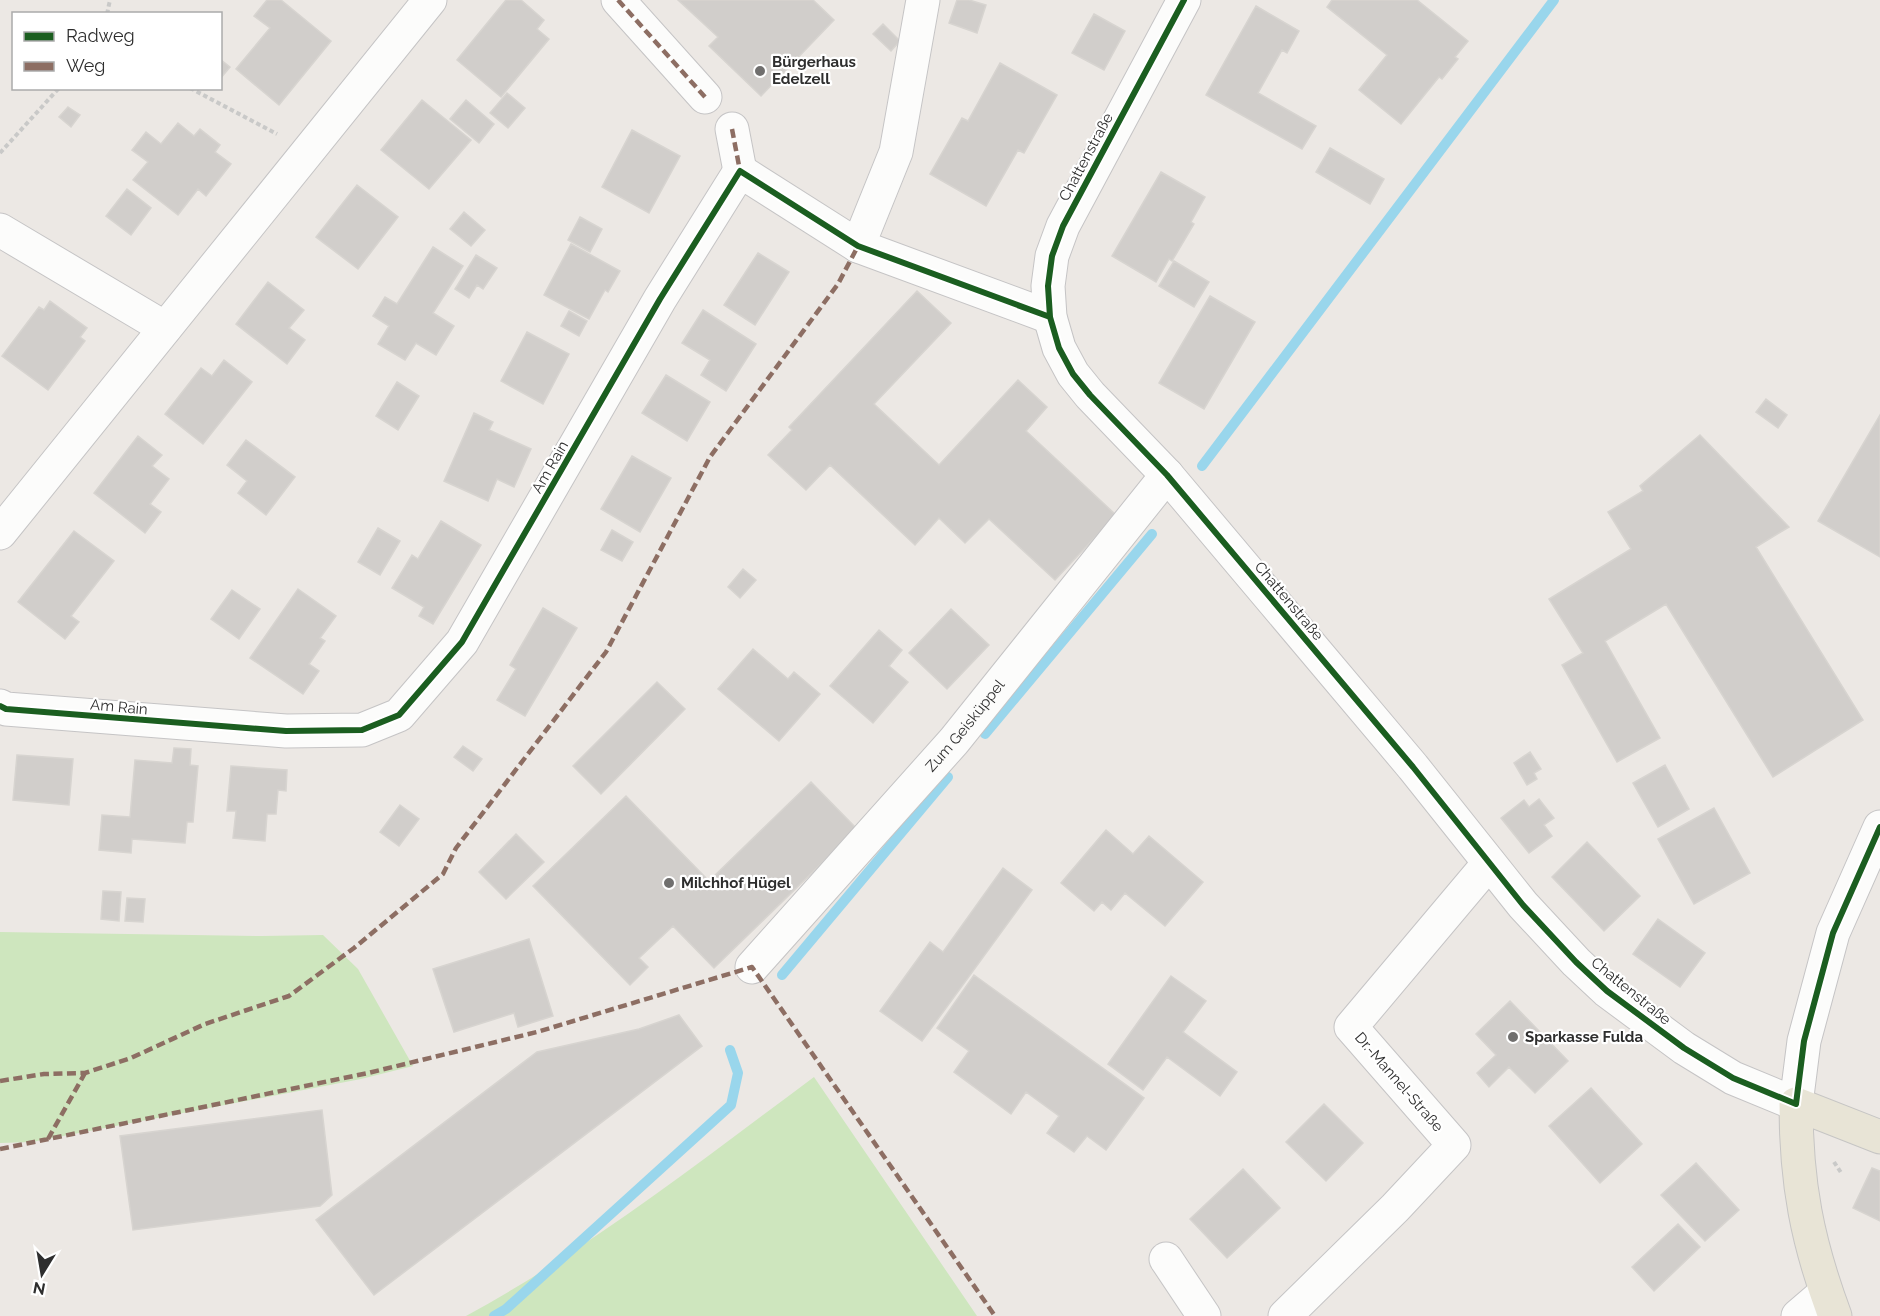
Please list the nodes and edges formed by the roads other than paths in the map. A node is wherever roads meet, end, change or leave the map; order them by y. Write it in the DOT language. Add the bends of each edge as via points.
graph roads {
  1 [pos="430,0"];
  2 [pos="618,0"];
  3 [pos="923,0"];
  4 [pos="1184,0"];
  5 [pos="705,97"];
  6 [pos="732,129"];
  7 [pos="740,171"];
  8 [pos="0,230"];
  9 [pos="858,246"];
  10 [pos="1050,317"];
  11 [pos="165,328"];
  12 [pos="1167,476"];
  13 [pos="0,533"];
  14 [pos="0,706"];
  15 [pos="1880,827"];
  16 [pos="1490,863"];
  17 [pos="752,967"];
  18 [pos="1796,1104"];
  19 [pos="1880,1137"];
  20 [pos="1166,1259"];
  21 [pos="1830,1304"];
  22 [pos="1204,1316"];
  23 [pos="1285,1316"];
  24 [pos="1798,1316"];
  1 -- 11 [label="street"];
  2 -- 5 [label="street"];
  3 -- 9 [label="street" via="896,152"];
  4 -- 10 [label="street, Chattenstraße" via="1063,226 1052,256 1048,286"];
  6 -- 7 [label="street"];
  7 -- 9 [label="street"];
  7 -- 14 [label="street, Am Rain" via="660,299 462,642 399,715 362,730 286,731 124,720"];
  8 -- 11 [label="street"];
  9 -- 10 [label="street"];
  10 -- 12 [label="street, Chattenstraße" via="1059,348 1073,374"];
  11 -- 13 [label="street"];
  12 -- 16 [label="street, Chattenstraße"];
  12 -- 17 [label="street, Zum Geisküppel" via="954,741"];
  15 -- 18 [label="street" via="1833,933 1804,1041"];
  16 -- 18 [label="street, Chattenstraße" via="1523,905 1607,991 1684,1048 1733,1078"];
  16 -- 23 [label="street, Dr.-Mannel-Straße" via="1351,1027 1454,1145"];
  18 -- 19 [label="main road"];
  18 -- 21 [label="main road" via="1801,1194"];
  20 -- 22 [label="street"];
  21 -- 24 [label="street"];
}
